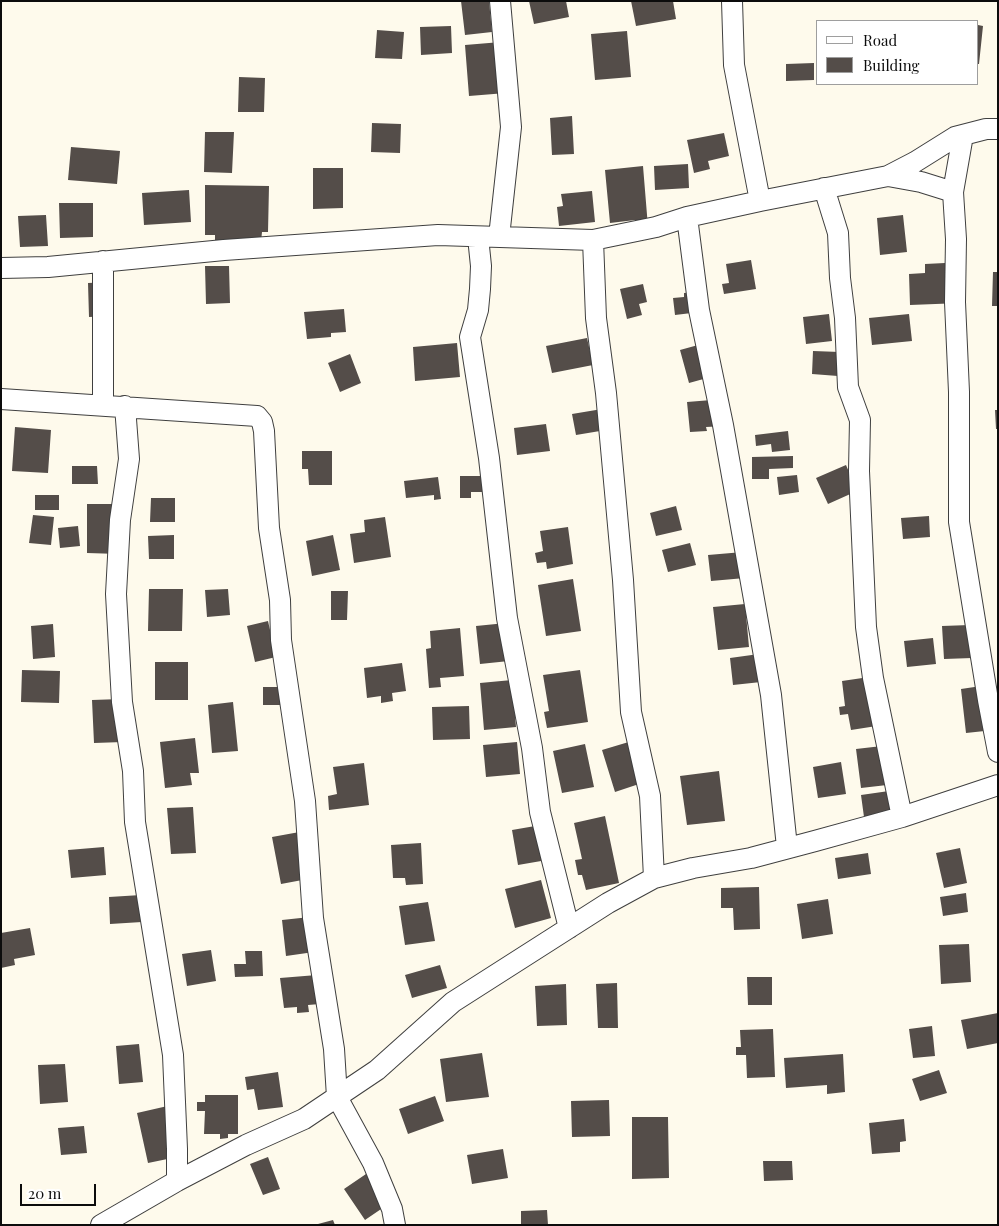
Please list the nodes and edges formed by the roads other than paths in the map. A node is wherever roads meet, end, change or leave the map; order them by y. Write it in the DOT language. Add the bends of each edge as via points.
graph roads {
  1 [pos="500,1"];
  2 [pos="732,1"];
  3 [pos="998,129"];
  4 [pos="963,135"];
  5 [pos="888,176"];
  6 [pos="824,188"];
  7 [pos="953,192"];
  8 [pos="760,201"];
  9 [pos="687,217"];
  10 [pos="478,236"];
  11 [pos="499,237"];
  12 [pos="593,240"];
  13 [pos="103,262"];
  14 [pos="1,268"];
  15 [pos="1,398"];
  16 [pos="104,405"];
  17 [pos="125,406"];
  18 [pos="998,752"];
  19 [pos="998,785"];
  20 [pos="902,817"];
  21 [pos="787,847"];
  22 [pos="654,878"];
  23 [pos="570,928"];
  24 [pos="337,1097"];
  25 [pos="177,1181"];
  26 [pos="101,1225"];
  27 [pos="395,1225"];
  1 -- 11 [label="street" via="511,127"];
  2 -- 8 [label="street" via="734,64"];
  3 -- 4 [label="street"];
  4 -- 5 [label="street"];
  4 -- 7 [label="street"];
  5 -- 6 [label="street"];
  5 -- 7 [label="street"];
  6 -- 8 [label="street"];
  6 -- 20 [label="street" via="838,233 848,388 860,420 866,627 873,678"];
  7 -- 18 [label="street" via="960,392 959,522"];
  8 -- 9 [label="street"];
  9 -- 12 [label="street"];
  9 -- 21 [label="street" via="700,310 771,695"];
  10 -- 11 [label="street"];
  10 -- 13 [label="street" via="438,235 346,241"];
  10 -- 23 [label="street" via="480,289 470,337 489,458 507,618 532,748 540,812"];
  11 -- 12 [label="street"];
  12 -- 22 [label="street" via="596,318 622,570 631,712 650,796"];
  13 -- 14 [label="street"];
  13 -- 16 [label="street"];
  15 -- 16 [label="street"];
  16 -- 17 [label="street"];
  17 -- 24 [label="street" via="257,416 262,422 281,640 305,801 313,918 334,1050"];
  17 -- 25 [label="street" via="130,459 120,520 116,594 122,702 133,771 135,822 173,1055"];
  19 -- 20 [label="street"];
  20 -- 21 [label="street"];
  21 -- 22 [label="street" via="751,858"];
  22 -- 23 [label="street"];
  23 -- 24 [label="street" via="453,1002 377,1070"];
  24 -- 25 [label="street" via="304,1119"];
  24 -- 27 [label="street" via="372,1163 392,1209"];
  25 -- 26 [label="street"];
}
